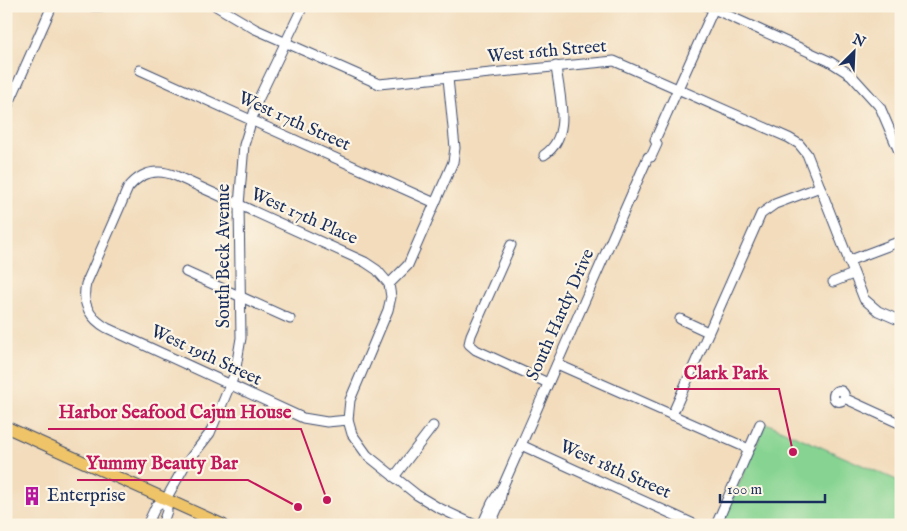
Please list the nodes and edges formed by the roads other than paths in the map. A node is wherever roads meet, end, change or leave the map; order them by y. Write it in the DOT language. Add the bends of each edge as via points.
graph roads {
  1 [pos="52,6"];
  2 [pos="94,6"];
  3 [pos="100,6"];
  4 [pos="216,6"];
  5 [pos="303,6"];
  6 [pos="712,7"];
  7 [pos="286,43"];
  8 [pos="556,66"];
  9 [pos="140,70"];
  10 [pos="448,78"];
  11 [pos="678,88"];
  12 [pos="6,110"];
  13 [pos="251,120"];
  14 [pos="900,150"];
  15 [pos="544,155"];
  16 [pos="820,187"];
  17 [pos="435,204"];
  18 [pos="239,205"];
  19 [pos="901,241"];
  20 [pos="511,245"];
  21 [pos="848,261"];
  22 [pos="186,272"];
  23 [pos="853,274"];
  24 [pos="833,282"];
  25 [pos="389,284"];
  26 [pos="84,290"];
  27 [pos="241,297"];
  28 [pos="290,319"];
  29 [pos="680,319"];
  30 [pos="901,321"];
  31 [pos="708,332"];
  32 [pos="557,364"];
  33 [pos="548,383"];
  34 [pos="231,385"];
  35 [pos="844,398"];
  36 [pos="672,415"];
  37 [pos="348,420"];
  38 [pos="760,424"];
  39 [pos="901,424"];
  40 [pos="433,426"];
  41 [pos="6,427"];
  42 [pos="521,445"];
  43 [pos="749,449"];
  44 [pos="394,477"];
  45 [pos="503,486"];
  46 [pos="166,499"];
  47 [pos="147,525"];
  48 [pos="162,525"];
  49 [pos="222,525"];
  50 [pos="475,525"];
  51 [pos="482,525"];
  52 [pos="490,525"];
  53 [pos="696,525"];
  54 [pos="716,525"];
  1 -- 12 [label="street"];
  2 -- 3 [label="street"];
  4 -- 7 [label="street, West 16th Street"];
  5 -- 7 [label="street, South Beck Avenue"];
  6 -- 11 [label="street, South Hardy Drive"];
  6 -- 14 [label="street" via="851,75 880,107"];
  7 -- 10 [label="street, West 16th Street" via="379,84"];
  7 -- 13 [label="street, South Beck Avenue"];
  8 -- 10 [label="street, West 16th Street"];
  8 -- 11 [label="street, West 16th Street" via="614,61"];
  8 -- 15 [label="street" via="562,126 557,143"];
  9 -- 13 [label="street, West 17th Street"];
  10 -- 17 [label="street" via="455,153"];
  11 -- 16 [label="street, West 16th Street" via="799,144 807,154"];
  11 -- 32 [label="street, South Hardy Drive" via="655,140 651,142 646,154 648,157"];
  13 -- 17 [label="street, West 17th Street"];
  13 -- 18 [label="street, South Beck Avenue" via="242,161"];
  16 -- 21 [label="street, West 16th Street"];
  16 -- 31 [label="street" via="775,204 762,214"];
  17 -- 25 [label="street" via="408,265"];
  18 -- 25 [label="street, West 17th Place" via="364,262 377,270"];
  18 -- 26 [label="street, West 17th Place" via="170,174 142,169 124,195"];
  18 -- 27 [label="street, South Beck Avenue"];
  19 -- 21 [label="street"];
  20 -- 33 [label="street" via="469,344"];
  21 -- 23 [label="street, West 16th Street"];
  22 -- 27 [label="street"];
  23 -- 24 [label="street"];
  23 -- 30 [label="street, West 16th Street" via="867,303"];
  25 -- 37 [label="street" via="388,310 352,394"];
  26 -- 34 [label="street, West 19th Street" via="83,309 107,328"];
  27 -- 28 [label="street"];
  27 -- 34 [label="street, South Beck Avenue" via="240,344"];
  29 -- 31 [label="street"];
  31 -- 36 [label="street"];
  32 -- 33 [label="street, South Hardy Drive"];
  32 -- 36 [label="street"];
  33 -- 42 [label="street, South Hardy Drive"];
  34 -- 37 [label="street, West 19th Street" via="308,420"];
  34 -- 46 [label="street, South Beck Avenue" via="210,433 185,465"];
  35 -- 39 [label="street"];
  36 -- 43 [label="street"];
  37 -- 44 [label="street" via="362,450"];
  38 -- 43 [label="street"];
  40 -- 44 [label="street"];
  41 -- 46 [label="main road"];
  42 -- 45 [label="street, South Hardy Drive"];
  42 -- 53 [label="street, West 18th Street"];
  43 -- 54 [label="street"];
  44 -- 50 [label="street" via="430,503"];
  45 -- 51 [label="street, South Hardy Drive"];
  45 -- 52 [label="street, South Hardy Drive" via="499,506"];
  46 -- 47 [label="street" via="156,506"];
  46 -- 48 [label="street" via="167,512"];
  46 -- 49 [label="main road"];
}
